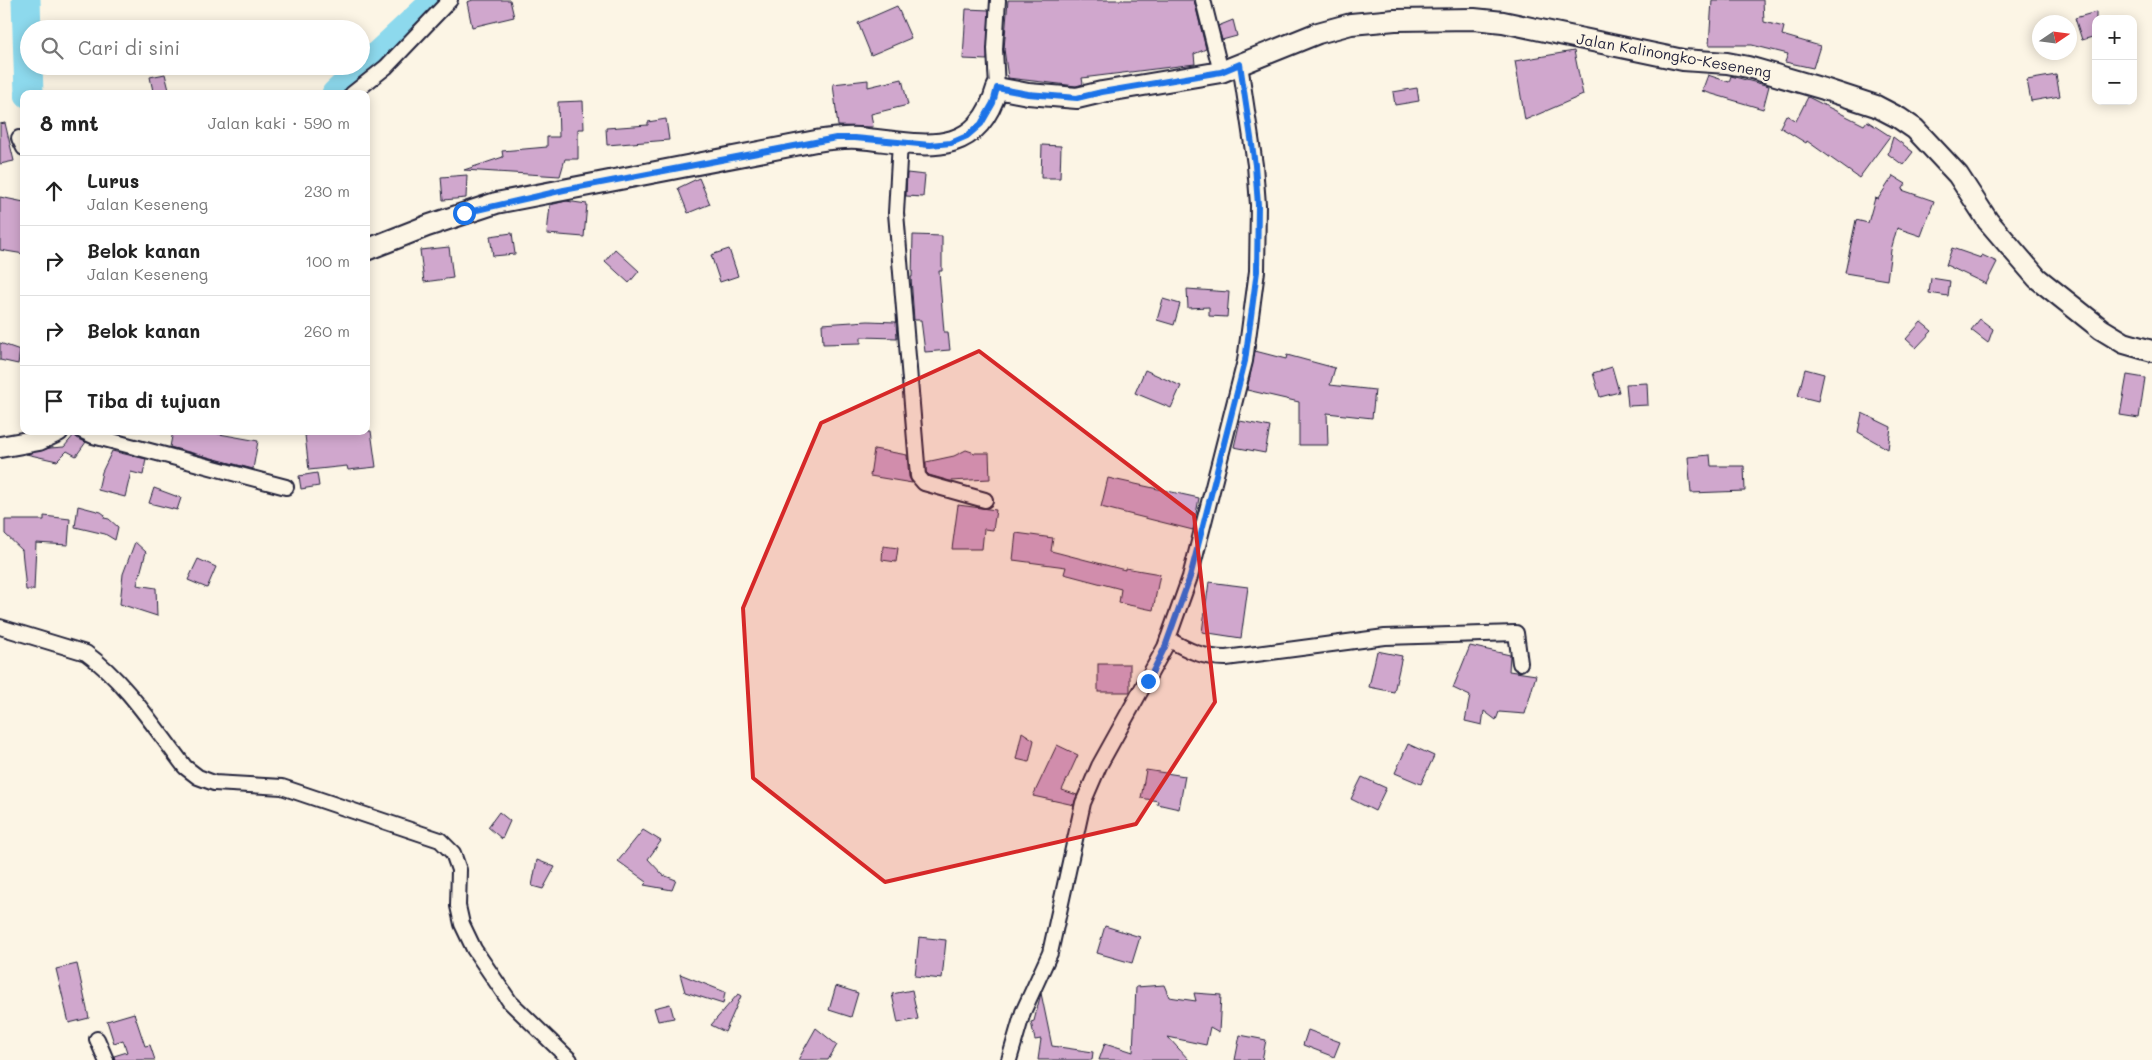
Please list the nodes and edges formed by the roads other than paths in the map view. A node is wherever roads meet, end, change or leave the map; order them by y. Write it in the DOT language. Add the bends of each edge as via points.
graph roads {
  1 [pos="450,0"];
  2 [pos="998,0"];
  3 [pos="1203,0"];
  4 [pos="1240,64"];
  5 [pos="1221,72"];
  6 [pos="997,88"];
  7 [pos="357,90"];
  8 [pos="900,142"];
  9 [pos="370,248"];
  10 [pos="2152,351"];
  11 [pos="50,435"];
  12 [pos="91,435"];
  13 [pos="0,447"];
  14 [pos="286,486"];
  15 [pos="985,500"];
  16 [pos="0,628"];
  17 [pos="1168,639"];
  18 [pos="1520,663"];
  19 [pos="97,1039"];
  20 [pos="106,1060"];
  21 [pos="570,1060"];
  22 [pos="1009,1060"];
  1 -- 7 [label="street" via="386,67"];
  2 -- 6 [label="street"];
  3 -- 5 [label="street"];
  4 -- 5 [label="street, Jalan Kalinongko-Keseneng"];
  4 -- 10 [label="street, Jalan Kalinongko-Keseneng" via="1318,33 1351,24 1474,19 1503,22 1683,60 1727,63 1785,76 1876,106 1915,129 1958,175 1988,221 2037,278 2100,329 2124,343"];
  4 -- 17 [label="street" via="1255,165 1257,271 1245,361 1190,577"];
  5 -- 6 [label="street, Jalan Kalinongko-Keseneng" via="1077,98"];
  6 -- 8 [label="street" via="985,118 967,136 944,144"];
  8 -- 9 [label="street" via="855,138 816,141 516,200 464,213"];
  8 -- 15 [label="street" via="896,213 918,476 924,483"];
  11 -- 13 [label="street"];
  12 -- 14 [label="street"];
  16 -- 21 [label="street" via="86,652 114,676 185,767 198,777 214,782 282,787 440,840 453,852 458,870 460,915 474,948 510,1002"];
  17 -- 18 [label="street" via="1190,652 1210,658 1226,658 1385,637 1516,633"];
  17 -- 22 [label="street" via="1099,766 1083,803 1050,953 1023,1012"];
  19 -- 20 [label="street"];
}
